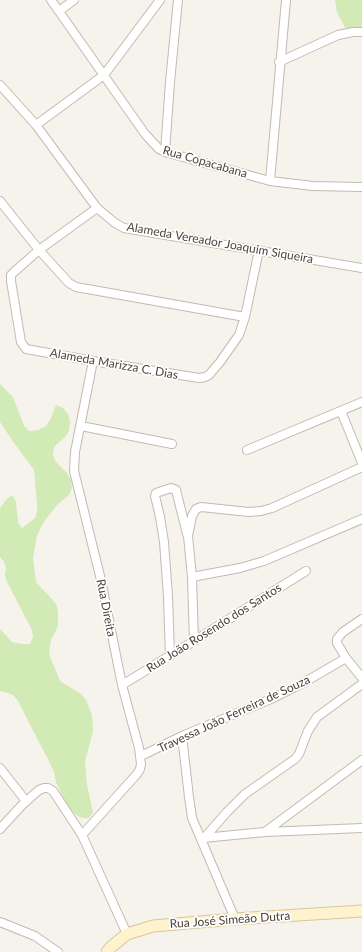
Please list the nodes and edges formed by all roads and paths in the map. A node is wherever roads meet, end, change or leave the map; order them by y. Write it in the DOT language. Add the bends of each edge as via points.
graph roads {
  1 [pos="51,0"];
  2 [pos="74,0"];
  3 [pos="160,0"];
  4 [pos="178,0"];
  5 [pos="286,0"];
  6 [pos="59,11"];
  7 [pos="362,32"];
  8 [pos="279,62"];
  9 [pos="104,75"];
  10 [pos="0,85"];
  11 [pos="8,94"];
  12 [pos="0,99"];
  13 [pos="36,125"];
  14 [pos="165,152"];
  15 [pos="270,180"];
  16 [pos="362,187"];
  17 [pos="0,201"];
  18 [pos="97,208"];
  19 [pos="39,250"];
  20 [pos="259,250"];
  21 [pos="362,268"];
  22 [pos="245,317"];
  23 [pos="93,361"];
  24 [pos="362,402"];
  25 [pos="341,411"];
  26 [pos="81,426"];
  27 [pos="172,444"];
  28 [pos="247,450"];
  29 [pos="362,462"];
  30 [pos="362,467"];
  31 [pos="362,519"];
  32 [pos="188,536"];
  33 [pos="306,571"];
  34 [pos="192,577"];
  35 [pos="362,619"];
  36 [pos="194,641"];
  37 [pos="170,656"];
  38 [pos="346,658"];
  39 [pos="362,678"];
  40 [pos="122,684"];
  41 [pos="362,684"];
  42 [pos="182,736"];
  43 [pos="141,756"];
  44 [pos="362,760"];
  45 [pos="0,768"];
  46 [pos="26,802"];
  47 [pos="362,828"];
  48 [pos="0,829"];
  49 [pos="265,832"];
  50 [pos="82,835"];
  51 [pos="203,838"];
  52 [pos="362,911"];
  53 [pos="235,919"];
  54 [pos="0,922"];
  55 [pos="128,934"];
  56 [pos="58,952"];
  57 [pos="107,952"];
  1 -- 6 [label="street, Rua Copacabana"];
  2 -- 6 [label="street"];
  3 -- 9 [label="street"];
  4 -- 14 [label="street"];
  5 -- 8 [label="street"];
  6 -- 9 [label="street, Rua Copacabana"];
  7 -- 8 [label="street" via="338,35"];
  8 -- 15 [label="street"];
  9 -- 13 [label="street"];
  9 -- 14 [label="street, Rua Copacabana" via="145,134"];
  10 -- 11 [label="street, Alameda Vereador Joaquim Siqueira"];
  11 -- 12 [label="street"];
  11 -- 13 [label="street, Alameda Vereador Joaquim Siqueira"];
  13 -- 18 [label="street, Alameda Vereador Joaquim Siqueira"];
  14 -- 15 [label="street, Rua Copacabana"];
  15 -- 16 [label="street, Rua Copacabana" via="313,186"];
  17 -- 19 [label="street"];
  18 -- 19 [label="street"];
  18 -- 20 [label="street, Alameda Vereador Joaquim Siqueira" via="124,228"];
  19 -- 22 [label="street" via="69,283 76,287"];
  19 -- 23 [label="street, Alameda Marizza C. Dias" via="11,276 21,342 26,349"];
  20 -- 21 [label="street, Alameda Vereador Joaquim Siqueira"];
  20 -- 22 [label="street"];
  22 -- 23 [label="street, Alameda Marizza C. Dias" via="233,345 205,377"];
  23 -- 26 [label="street, Rua Direita"];
  24 -- 25 [label="street"];
  25 -- 28 [label="street"];
  25 -- 29 [label="street"];
  26 -- 27 [label="street"];
  26 -- 40 [label="street, Rua Direita" via="74,471 101,580"];
  30 -- 32 [label="street" via="261,511 198,508 193,511"];
  31 -- 34 [label="street" via="264,561"];
  32 -- 34 [label="street"];
  32 -- 37 [label="street" via="176,490 171,488 156,493 164,542"];
  33 -- 36 [label="street, Rua João Rosendo dos Santos"];
  34 -- 36 [label="street"];
  35 -- 38 [label="street" via="339,635 337,643"];
  36 -- 37 [label="street, Rua João Rosendo dos Santos"];
  37 -- 40 [label="street, Rua João Rosendo dos Santos"];
  38 -- 39 [label="street"];
  38 -- 42 [label="street, Travessa João Ferreira de Souza" via="271,699"];
  40 -- 43 [label="street, Rua Direita"];
  41 -- 51 [label="street" via="317,717 295,759 245,794"];
  42 -- 43 [label="street, Travessa João Ferreira de Souza"];
  42 -- 51 [label="street" via="192,818"];
  43 -- 50 [label="street, Rua Direita" via="137,774"];
  44 -- 49 [label="street"];
  45 -- 46 [label="street"];
  46 -- 48 [label="street"];
  46 -- 50 [label="street" via="39,790 48,788 53,791"];
  47 -- 49 [label="street"];
  49 -- 51 [label="street"];
  50 -- 55 [label="street"];
  51 -- 53 [label="street"];
  52 -- 53 [label="main road, Rua José Simeão Dutra"];
  53 -- 55 [label="main road, Rua José Simeão Dutra" via="153,926"];
  54 -- 56 [label="street" via="35,936"];
  55 -- 57 [label="main road, Rua José Simeão Dutra"];
}
